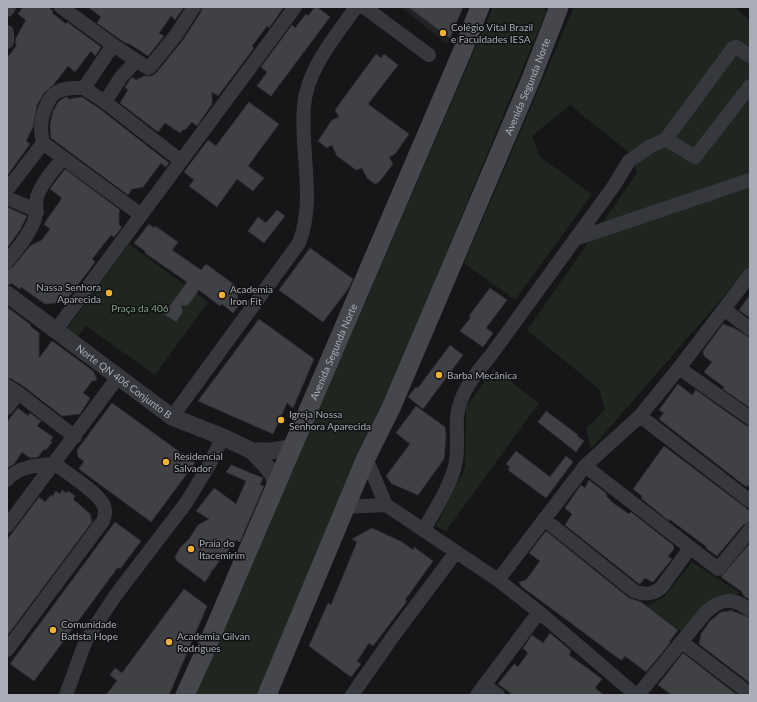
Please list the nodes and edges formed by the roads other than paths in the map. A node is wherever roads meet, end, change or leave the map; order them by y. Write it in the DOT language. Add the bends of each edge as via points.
graph roads {
  1 [pos="9,7"];
  2 [pos="61,7"];
  3 [pos="194,7"];
  4 [pos="295,7"];
  5 [pos="356,7"];
  6 [pos="364,7"];
  7 [pos="480,7"];
  8 [pos="7,10"];
  9 [pos="556,11"];
  10 [pos="7,32"];
  11 [pos="7,42"];
  12 [pos="114,45"];
  13 [pos="429,55"];
  14 [pos="750,56"];
  15 [pos="136,61"];
  16 [pos="750,86"];
  17 [pos="84,88"];
  18 [pos="105,102"];
  19 [pos="666,139"];
  20 [pos="43,143"];
  21 [pos="63,158"];
  22 [pos="181,161"];
  23 [pos="750,180"];
  24 [pos="7,190"];
  25 [pos="7,198"];
  26 [pos="37,212"];
  27 [pos="142,215"];
  28 [pos="575,238"];
  29 [pos="7,262"];
  30 [pos="750,275"];
  31 [pos="7,294"];
  32 [pos="724,309"];
  33 [pos="750,329"];
  34 [pos="56,330"];
  35 [pos="679,368"];
  36 [pos="118,377"];
  37 [pos="12,390"];
  38 [pos="7,408"];
  39 [pos="640,416"];
  40 [pos="172,417"];
  41 [pos="750,418"];
  42 [pos="223,436"];
  43 [pos="75,437"];
  44 [pos="293,447"];
  45 [pos="252,451"];
  46 [pos="366,458"];
  47 [pos="55,464"];
  48 [pos="585,466"];
  49 [pos="7,480"];
  50 [pos="276,485"];
  51 [pos="750,501"];
  52 [pos="386,505"];
  53 [pos="345,508"];
  54 [pos="544,519"];
  55 [pos="8,523"];
  56 [pos="424,530"];
  57 [pos="750,530"];
  58 [pos="690,548"];
  59 [pos="456,552"];
  60 [pos="498,580"];
  61 [pos="750,610"];
  62 [pos="538,612"];
  63 [pos="682,642"];
  64 [pos="7,650"];
  65 [pos="480,690"];
  66 [pos="750,694"];
  67 [pos="66,695"];
  68 [pos="185,695"];
  69 [pos="267,695"];
  70 [pos="352,695"];
  71 [pos="498,695"];
  72 [pos="637,695"];
  1 -- 8 [label="street"];
  2 -- 12 [label="street"];
  3 -- 15 [label="street" via="176,35 150,67"];
  4 -- 22 [label="street"];
  5 -- 40 [label="street" via="330,44 309,84 304,106 308,199 304,230 299,243"];
  6 -- 13 [label="street"];
  7 -- 44 [label="main road, Avenida Segunda Norte"];
  9 -- 46 [label="main road, Avenida Segunda Norte" via="531,79 391,408"];
  10 -- 11 [label="street"];
  12 -- 15 [label="street"];
  12 -- 17 [label="street"];
  14 -- 19 [label="street" via="736,47 733,48"];
  15 -- 18 [label="street"];
  16 -- 19 [label="street" via="695,157"];
  17 -- 18 [label="street"];
  17 -- 20 [label="street" via="64,89 55,93 42,116"];
  18 -- 22 [label="street"];
  19 -- 28 [label="street" via="650,146 629,161"];
  20 -- 21 [label="street"];
  20 -- 24 [label="street"];
  21 -- 26 [label="street" via="37,197"];
  21 -- 27 [label="street"];
  22 -- 27 [label="street"];
  23 -- 28 [label="street"];
  25 -- 26 [label="street"];
  26 -- 29 [label="street" via="28,235"];
  27 -- 34 [label="street"];
  28 -- 56 [label="street" via="465,391 457,415 457,456 450,484"];
  30 -- 32 [label="street"];
  31 -- 34 [label="street, Norte QN 406 Conjunto B"];
  32 -- 33 [label="street"];
  32 -- 35 [label="street"];
  34 -- 36 [label="street, Norte QN 406 Conjunto B"];
  35 -- 39 [label="street"];
  35 -- 41 [label="street"];
  36 -- 40 [label="street, Norte QN 406 Conjunto B"];
  36 -- 43 [label="street"];
  37 -- 38 [label="street"];
  37 -- 43 [label="street"];
  39 -- 48 [label="street"];
  39 -- 51 [label="street"];
  40 -- 42 [label="street, Norte QN 406 Conjunto B"];
  42 -- 45 [label="street, Norte QN 406 Conjunto B"];
  42 -- 67 [label="street" via="186,503 119,590 86,640"];
  43 -- 47 [label="street"];
  44 -- 45 [label="street, Norte QN 406 Conjunto B"];
  44 -- 50 [label="main road, Avenida Segunda Norte"];
  45 -- 50 [label="street, Norte QN 406 Conjunto B" via="267,467"];
  46 -- 52 [label="street"];
  46 -- 53 [label="main road, Avenida Segunda Norte"];
  47 -- 49 [label="street" via="20,470"];
  47 -- 55 [label="street"];
  47 -- 64 [label="street" via="99,497 105,514 103,521"];
  48 -- 54 [label="street"];
  48 -- 58 [label="street"];
  50 -- 68 [label="main road, Avenida Segunda Norte"];
  52 -- 53 [label="street"];
  52 -- 56 [label="street"];
  53 -- 69 [label="main road, Avenida Segunda Norte"];
  54 -- 58 [label="street" via="641,594 656,592 661,588"];
  54 -- 60 [label="street"];
  56 -- 59 [label="street"];
  57 -- 58 [label="street" via="718,569"];
  59 -- 60 [label="street"];
  59 -- 70 [label="street"];
  60 -- 62 [label="street"];
  61 -- 63 [label="street" via="733,601 715,604"];
  62 -- 65 [label="street"];
  62 -- 72 [label="street"];
  63 -- 66 [label="street"];
  63 -- 72 [label="street"];
  65 -- 71 [label="street"];
}
